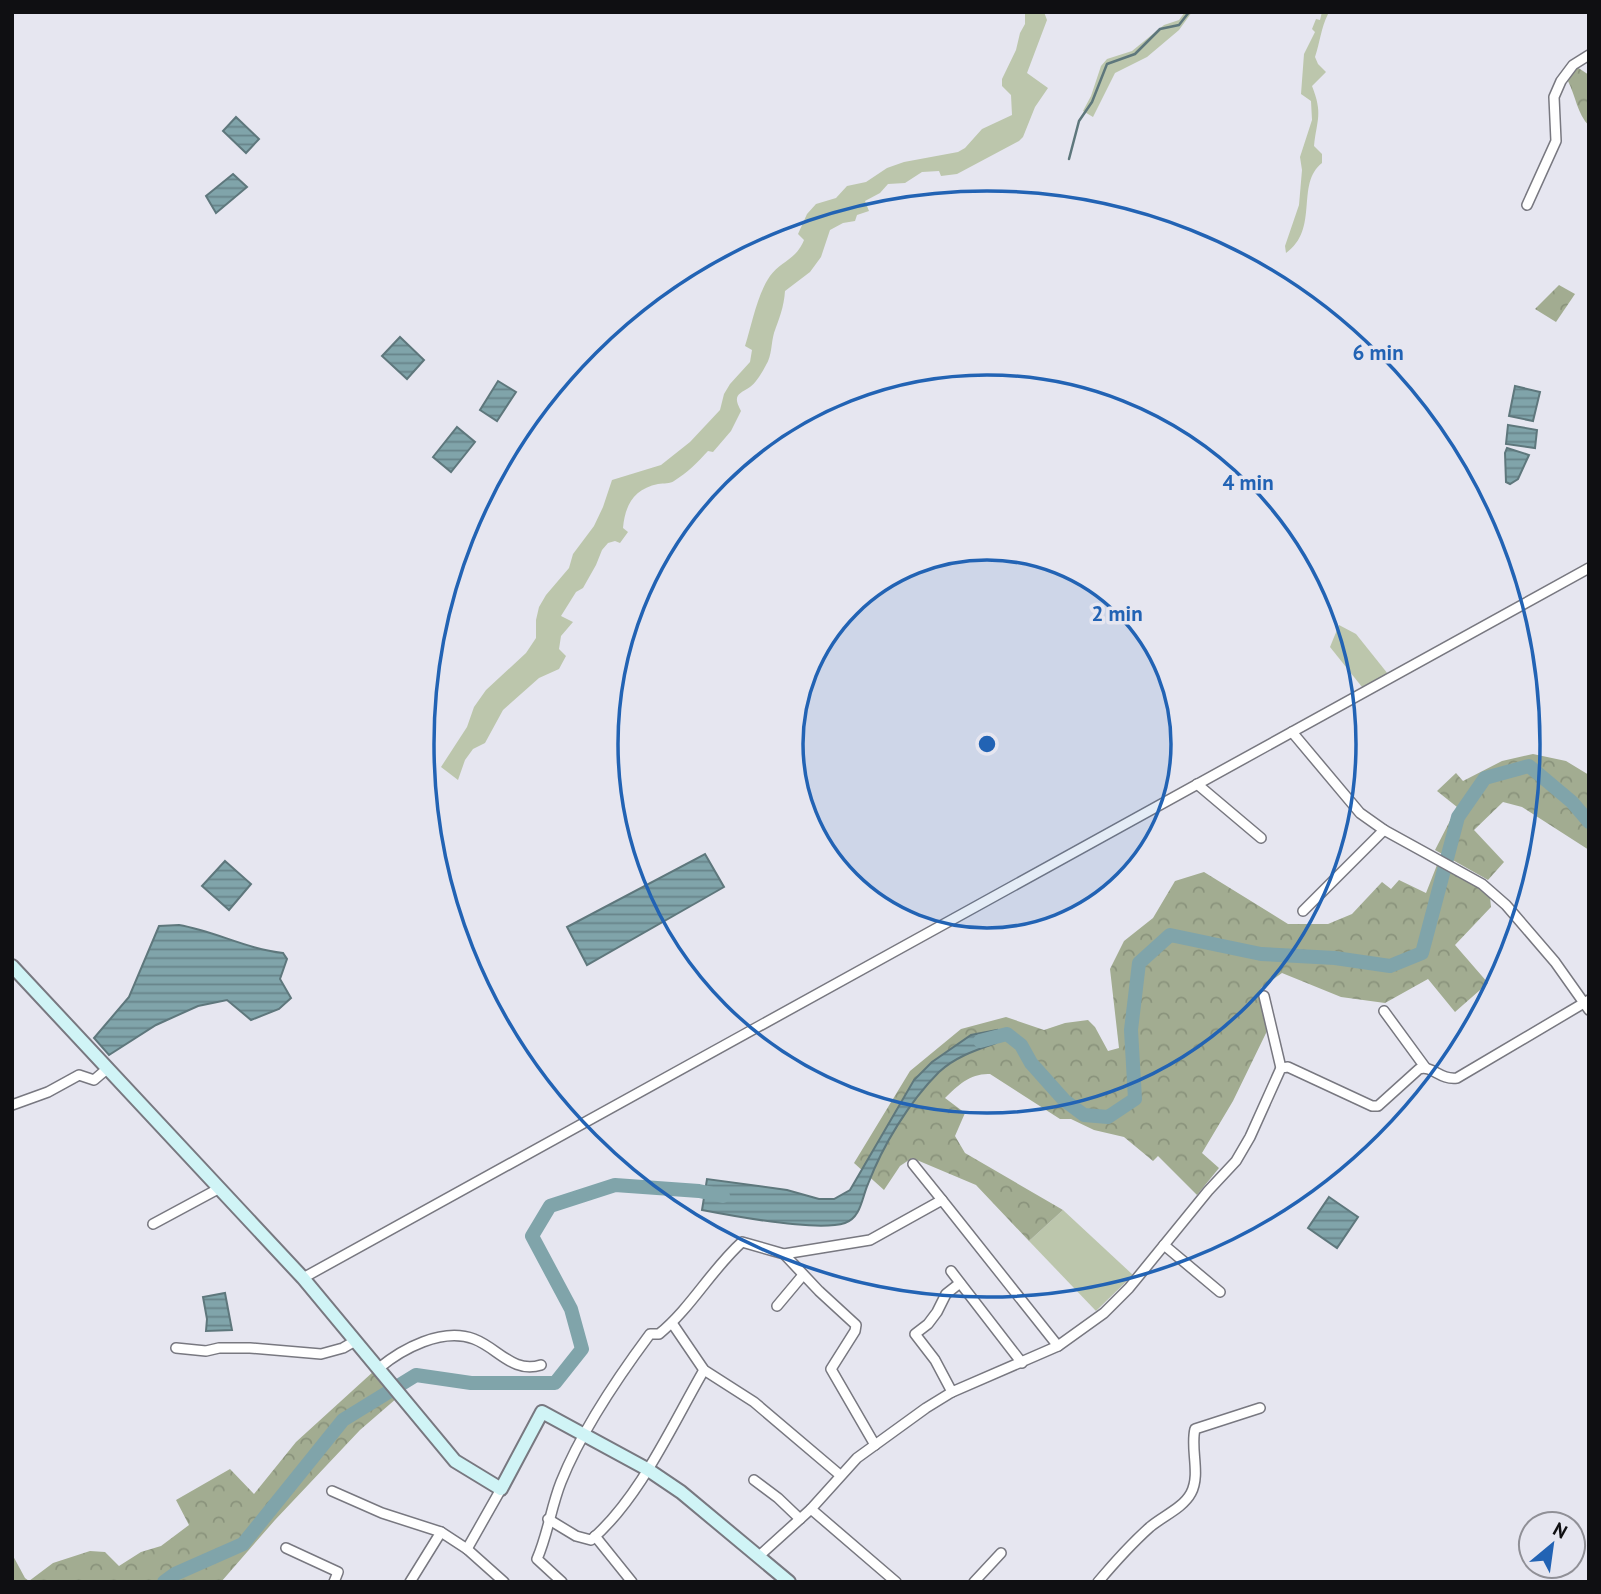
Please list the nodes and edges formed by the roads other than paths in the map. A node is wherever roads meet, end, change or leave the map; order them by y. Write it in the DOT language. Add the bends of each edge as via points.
graph roads {
  1 [pos="1589,55"];
  2 [pos="1527,205"];
  3 [pos="1589,568"];
  4 [pos="1292,732"];
  5 [pos="1197,784"];
  6 [pos="1384,830"];
  7 [pos="1261,838"];
  8 [pos="1303,911"];
  9 [pos="12,966"];
  10 [pos="1264,996"];
  11 [pos="1587,1004"];
  12 [pos="1384,1011"];
  13 [pos="1424,1067"];
  14 [pos="108,1068"];
  15 [pos="1281,1068"];
  16 [pos="12,1105"];
  17 [pos="913,1164"];
  18 [pos="218,1189"];
  19 [pos="942,1200"];
  20 [pos="153,1224"];
  21 [pos="1164,1245"];
  22 [pos="784,1254"];
  23 [pos="951,1271"];
  24 [pos="803,1275"];
  25 [pos="303,1278"];
  26 [pos="960,1283"];
  27 [pos="1220,1292"];
  28 [pos="777,1306"];
  29 [pos="672,1323"];
  30 [pos="355,1341"];
  31 [pos="1058,1346"];
  32 [pos="176,1348"];
  33 [pos="1022,1363"];
  34 [pos="541,1365"];
  35 [pos="704,1370"];
  36 [pos="382,1372"];
  37 [pos="952,1392"];
  38 [pos="1261,1408"];
  39 [pos="584,1436"];
  40 [pos="875,1445"];
  41 [pos="647,1469"];
  42 [pos="840,1475"];
  43 [pos="754,1480"];
  44 [pos="501,1489"];
  45 [pos="332,1492"];
  46 [pos="811,1509"];
  47 [pos="548,1520"];
  48 [pos="800,1520"];
  49 [pos="440,1532"];
  50 [pos="595,1536"];
  51 [pos="286,1548"];
  52 [pos="467,1549"];
  53 [pos="1001,1553"];
  54 [pos="760,1556"];
  55 [pos="334,1582"];
  56 [pos="410,1582"];
  57 [pos="504,1582"];
  58 [pos="562,1582"];
  59 [pos="632,1582"];
  60 [pos="789,1582"];
  61 [pos="896,1582"];
  62 [pos="974,1582"];
  63 [pos="1098,1582"];
  1 -- 2 [label="street" via="1573,65 1554,97 1556,141"];
  3 -- 4 [label="street"];
  4 -- 5 [label="street"];
  4 -- 6 [label="street" via="1360,813"];
  5 -- 7 [label="street"];
  5 -- 25 [label="street"];
  6 -- 8 [label="street"];
  6 -- 11 [label="street" via="1482,884 1531,933"];
  9 -- 14 [label="street"];
  10 -- 15 [label="street"];
  11 -- 13 [label="street" via="1457,1078 1441,1077"];
  12 -- 13 [label="street"];
  13 -- 15 [label="street" via="1378,1106"];
  14 -- 16 [label="street" via="94,1080 79,1075"];
  14 -- 18 [label="street"];
  15 -- 21 [label="street" via="1236,1161"];
  17 -- 19 [label="street"];
  18 -- 20 [label="street"];
  18 -- 25 [label="street"];
  19 -- 22 [label="street" via="870,1240"];
  19 -- 31 [label="street"];
  21 -- 27 [label="street"];
  21 -- 31 [label="street" via="1104,1313"];
  22 -- 24 [label="street"];
  22 -- 29 [label="street" via="742,1242"];
  23 -- 26 [label="street"];
  24 -- 28 [label="street"];
  24 -- 40 [label="street" via="856,1325 831,1368"];
  25 -- 30 [label="street"];
  26 -- 33 [label="street"];
  26 -- 37 [label="street" via="915,1334"];
  29 -- 35 [label="street"];
  29 -- 39 [label="street" via="659,1335 650,1334"];
  30 -- 32 [label="street" via="321,1354"];
  30 -- 36 [label="street"];
  31 -- 33 [label="street"];
  33 -- 37 [label="street"];
  34 -- 36 [label="street" via="517,1366 472,1338 451,1337 412,1345"];
  35 -- 41 [label="street"];
  35 -- 42 [label="street" via="754,1402"];
  36 -- 44 [label="street" via="455,1461"];
  37 -- 40 [label="street"];
  38 -- 63 [label="street" via="1195,1429 1192,1491"];
  39 -- 41 [label="street"];
  39 -- 44 [label="street" via="542,1412"];
  39 -- 47 [label="street" via="561,1480"];
  40 -- 42 [label="street"];
  41 -- 50 [label="street" via="622,1507"];
  41 -- 54 [label="street"];
  42 -- 46 [label="street"];
  43 -- 48 [label="street"];
  44 -- 52 [label="street"];
  45 -- 49 [label="street"];
  46 -- 48 [label="street"];
  46 -- 61 [label="street"];
  47 -- 50 [label="street" via="576,1536 591,1540"];
  47 -- 58 [label="street" via="537,1559"];
  48 -- 54 [label="street"];
  49 -- 52 [label="street"];
  49 -- 56 [label="street"];
  50 -- 59 [label="street"];
  51 -- 55 [label="street" via="338,1572"];
  52 -- 57 [label="street"];
  53 -- 62 [label="street"];
  54 -- 60 [label="street"];
}
